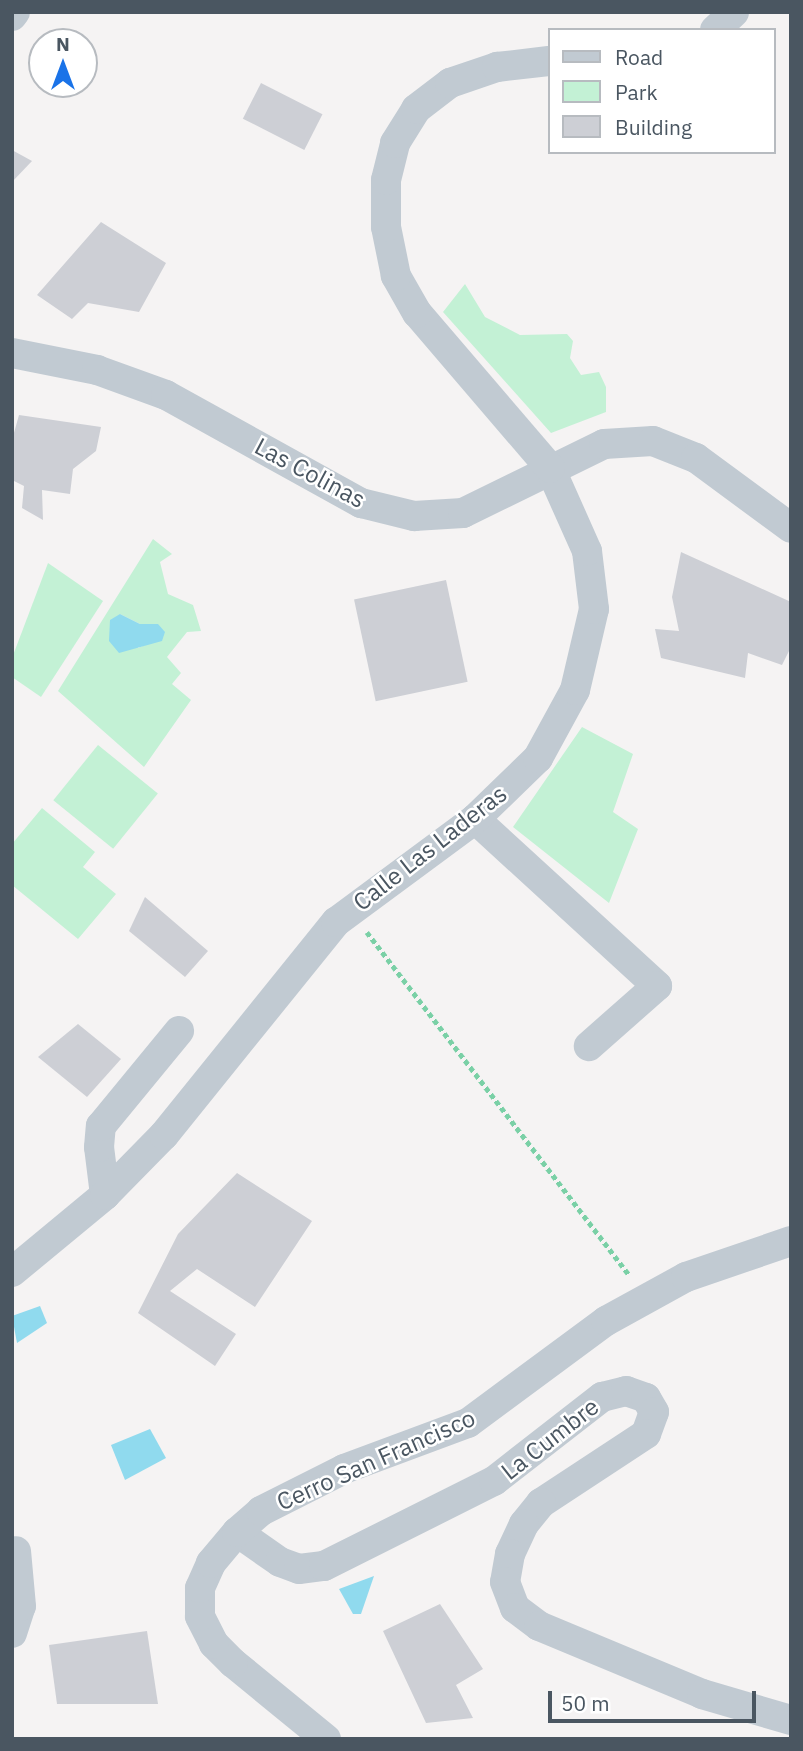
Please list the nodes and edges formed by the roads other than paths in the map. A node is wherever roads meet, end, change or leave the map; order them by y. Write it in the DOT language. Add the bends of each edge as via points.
graph roads {
  1 [pos="734,12"];
  2 [pos="717,28"];
  3 [pos="548,61"];
  4 [pos="12,353"];
  5 [pos="550,468"];
  6 [pos="791,528"];
  7 [pos="475,819"];
  8 [pos="178,1031"];
  9 [pos="589,1046"];
  10 [pos="105,1195"];
  11 [pos="791,1241"];
  12 [pos="12,1272"];
  13 [pos="237,1532"];
  14 [pos="16,1551"];
  15 [pos="12,1633"];
  16 [pos="791,1720"];
  17 [pos="326,1739"];
  1 -- 2 [label="street"];
  3 -- 5 [label="street, Calle Las Laderas" via="497,66 450,83 416,109 392,155 386,180 386,227 396,276 417,313"];
  4 -- 5 [label="street, Las Colinas" via="97,370 166,395 361,503 414,516 463,513 500,498"];
  5 -- 6 [label="street, Las Colinas" via="604,444 653,441 696,458"];
  5 -- 7 [label="street, Calle Las Laderas" via="587,551 594,609 575,690 538,758"];
  7 -- 9 [label="street" via="657,986"];
  7 -- 10 [label="street, Calle Las Laderas" via="351,911 280,987 164,1135"];
  8 -- 10 [label="street" via="101,1126"];
  10 -- 12 [label="street, Calle Las Laderas"];
  11 -- 13 [label="street, Cerro San Francisco" via="737,1256 647,1298 606,1321 468,1423 344,1469 261,1511"];
  13 -- 16 [label="street, La Cumbre" via="280,1562 299,1569 324,1566 494,1482 602,1397 626,1391 636,1394 646,1398 654,1412 646,1434 541,1503 524,1524 510,1554 505,1582 515,1608 539,1626 702,1694"];
  13 -- 17 [label="street, Cerro San Francisco" via="211,1563 200,1588 200,1616 214,1644 233,1663"];
  14 -- 15 [label="street" via="21,1606"];
}
